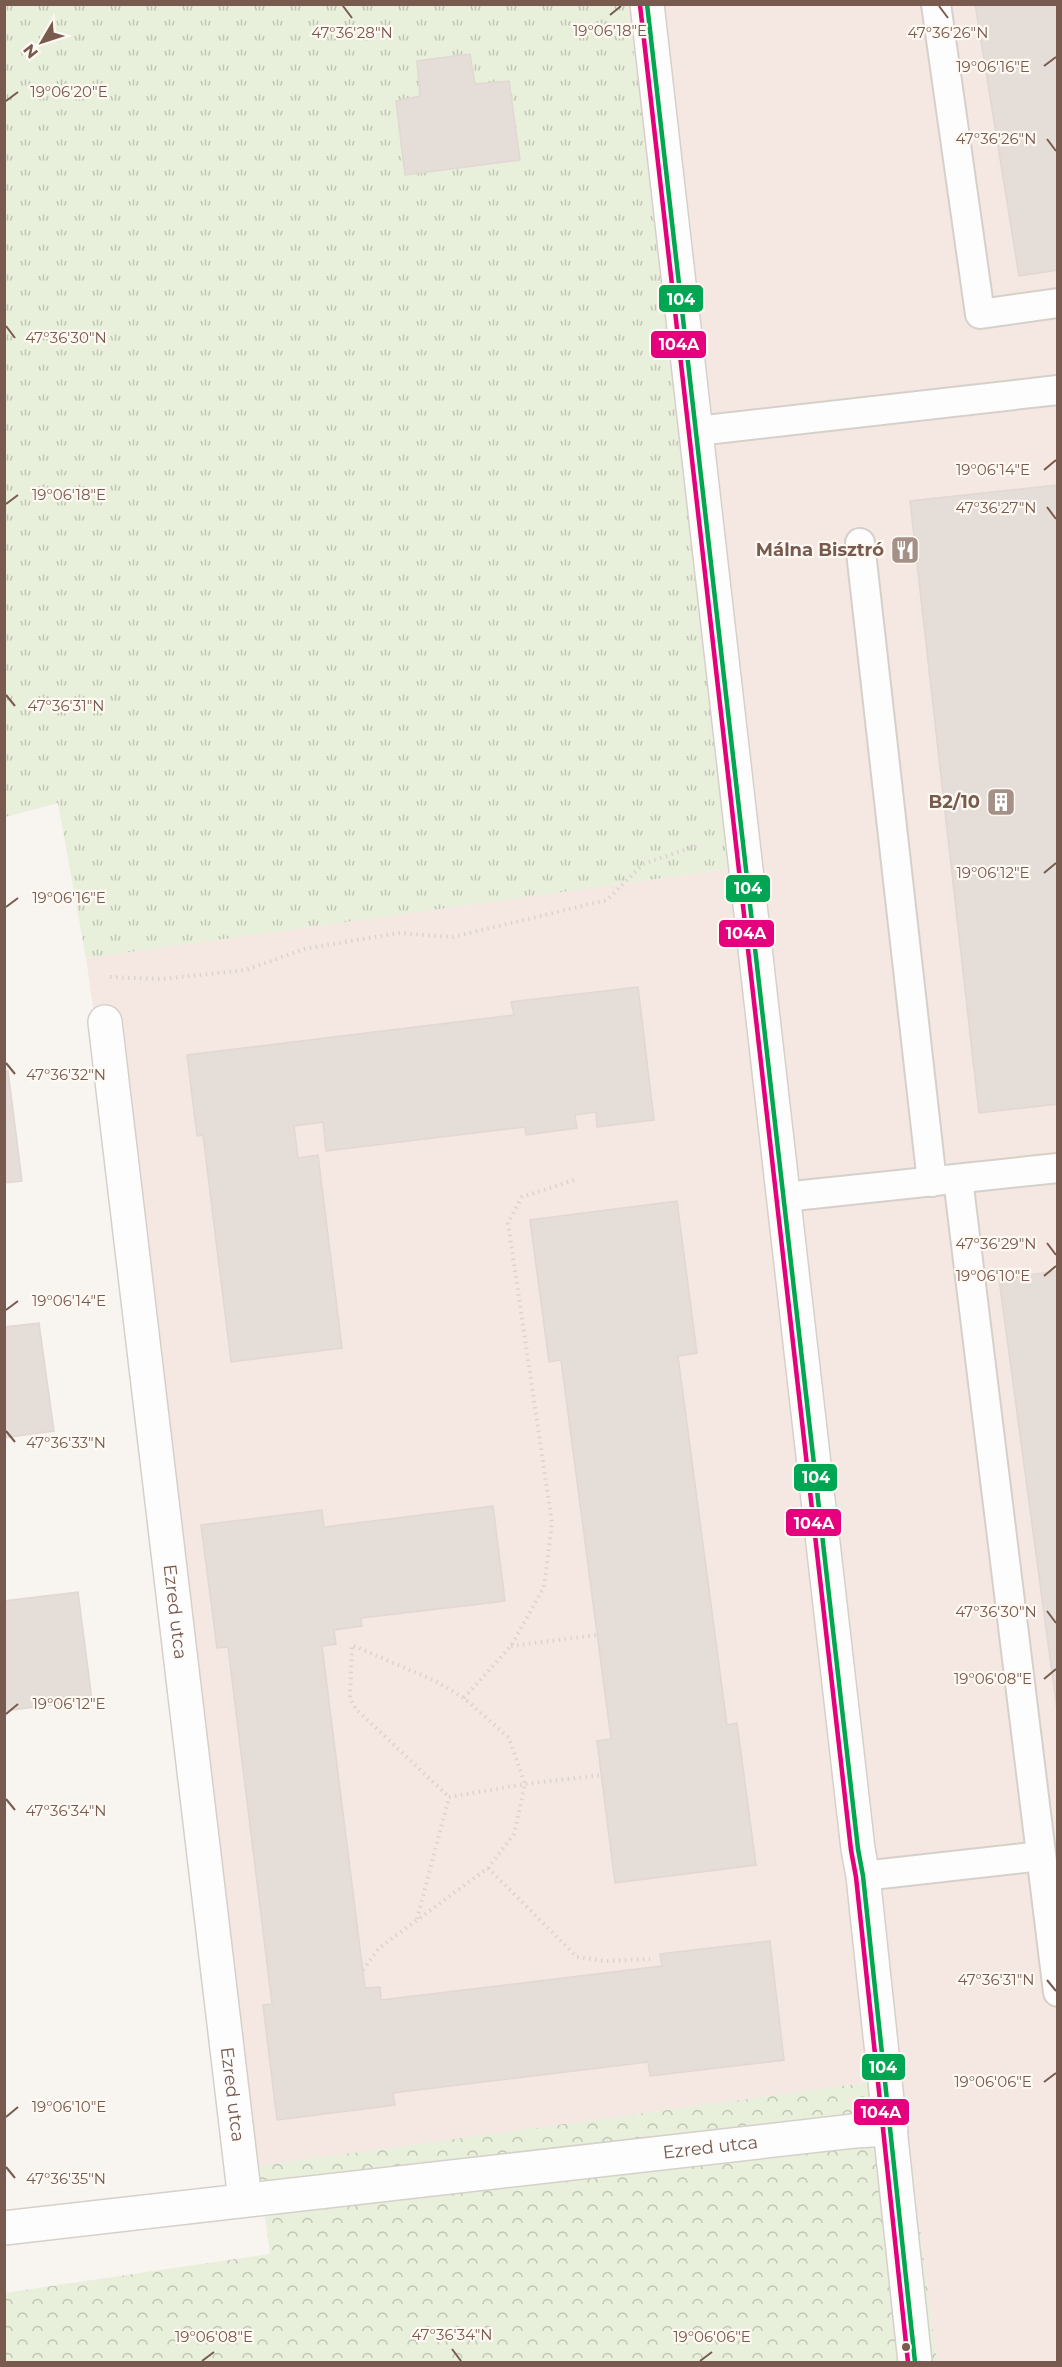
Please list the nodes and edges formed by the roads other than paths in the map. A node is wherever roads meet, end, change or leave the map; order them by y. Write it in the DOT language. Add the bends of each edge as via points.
graph roads {
  1 [pos="647,4"];
  2 [pos="936,4"];
  3 [pos="1058,303"];
  4 [pos="1058,390"];
  5 [pos="697,431"];
  6 [pos="860,543"];
  7 [pos="105,1022"];
  8 [pos="1058,1168"];
  9 [pos="945,1181"];
  10 [pos="784,1197"];
  11 [pos="1041,1856"];
  12 [pos="863,1876"];
  13 [pos="1058,1992"];
  14 [pos="891,2129"];
  15 [pos="245,2200"];
  16 [pos="4,2228"];
  17 [pos="915,2362"];
  1 -- 5 [label="street"];
  2 -- 3 [label="lane" via="980,314"];
  4 -- 5 [label="lane"];
  5 -- 10 [label="street"];
  6 -- 9 [label="lane"];
  7 -- 15 [label="street, Ezred utca"];
  8 -- 9 [label="lane"];
  9 -- 10 [label="lane"];
  9 -- 11 [label="lane"];
  10 -- 12 [label="street"];
  11 -- 12 [label="lane"];
  11 -- 13 [label="lane"];
  12 -- 14 [label="street"];
  14 -- 15 [label="street, Ezred utca"];
  14 -- 17 [label="street"];
  15 -- 16 [label="street, Ezred utca"];
}
